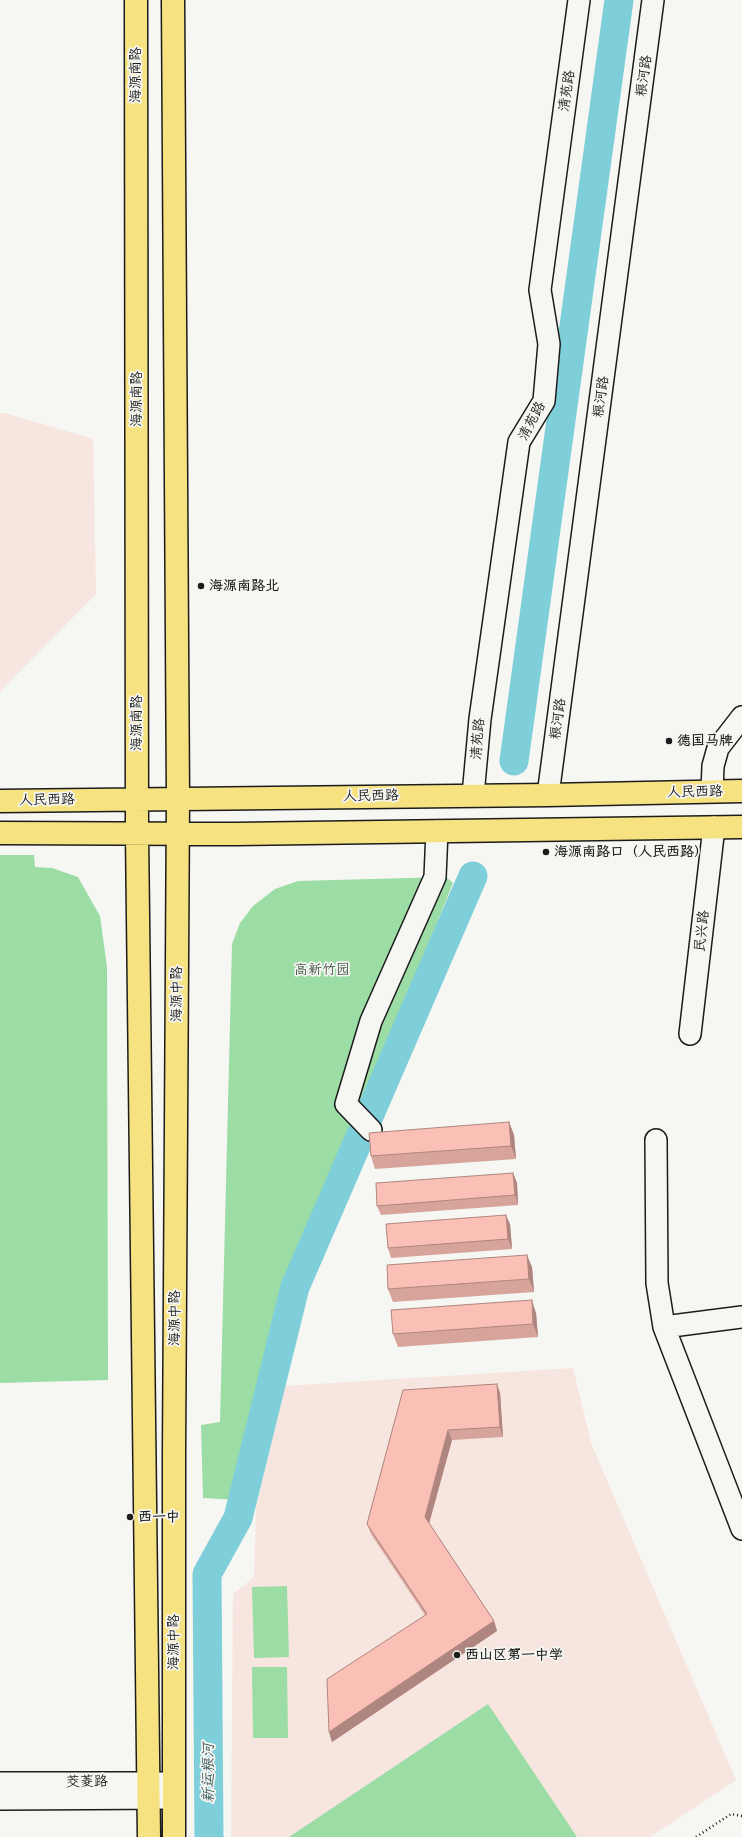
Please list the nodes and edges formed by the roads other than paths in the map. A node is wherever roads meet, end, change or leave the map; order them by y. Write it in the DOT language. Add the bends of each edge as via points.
graph roads {
  1 [pos="136,0"];
  2 [pos="173,0"];
  3 [pos="579,0"];
  4 [pos="653,0"];
  5 [pos="742,717"];
  6 [pos="712,791"];
  7 [pos="742,791"];
  8 [pos="473,795"];
  9 [pos="548,795"];
  10 [pos="178,798"];
  11 [pos="137,799"];
  12 [pos="0,801"];
  13 [pos="714,827"];
  14 [pos="742,827"];
  15 [pos="437,831"];
  16 [pos="0,833"];
  17 [pos="137,833"];
  18 [pos="178,834"];
  19 [pos="690,1034"];
  20 [pos="371,1130"];
  21 [pos="656,1140"];
  22 [pos="742,1317"];
  23 [pos="664,1327"];
  24 [pos="742,1529"];
  25 [pos="0,1783"];
  26 [pos="149,1789"];
  27 [pos="174,1790"];
  28 [pos="0,1799"];
  29 [pos="149,1837"];
  30 [pos="174,1837"];
  1 -- 11 [label="main road, 海源南路"];
  2 -- 10 [label="main road"];
  3 -- 8 [label="street, 清苑路" via="540,290 549,344 544,401 520,442 480,719"];
  4 -- 9 [label="street, 粮河路"];
  5 -- 6 [label="street" via="718,748 713,766"];
  6 -- 7 [label="main road, 人民西路"];
  6 -- 9 [label="main road, 人民西路"];
  8 -- 9 [label="main road, 人民西路"];
  8 -- 10 [label="main road, 人民西路"];
  10 -- 11 [label="main road, 人民西路"];
  10 -- 18 [label="main road, 海源中路"];
  11 -- 12 [label="main road, 人民西路"];
  11 -- 17 [label="main road, 海源中路"];
  13 -- 14 [label="main road"];
  13 -- 15 [label="main road"];
  13 -- 19 [label="street, 民兴路"];
  15 -- 18 [label="main road"];
  15 -- 20 [label="street" via="435,877 371,1021 346,1104"];
  16 -- 17 [label="main road"];
  17 -- 18 [label="main road"];
  17 -- 26 [label="main road, 海源中路"];
  18 -- 27 [label="main road, 海源中路"];
  21 -- 23 [label="street" via="657,1283"];
  22 -- 23 [label="street"];
  23 -- 24 [label="street"];
  25 -- 26 [label="street, 茭菱路"];
  26 -- 27 [label="street, 茭菱路"];
  26 -- 28 [label="street, 茭菱路"];
  26 -- 29 [label="main road, 海源中路"];
  27 -- 30 [label="main road, 海源中路"];
}
